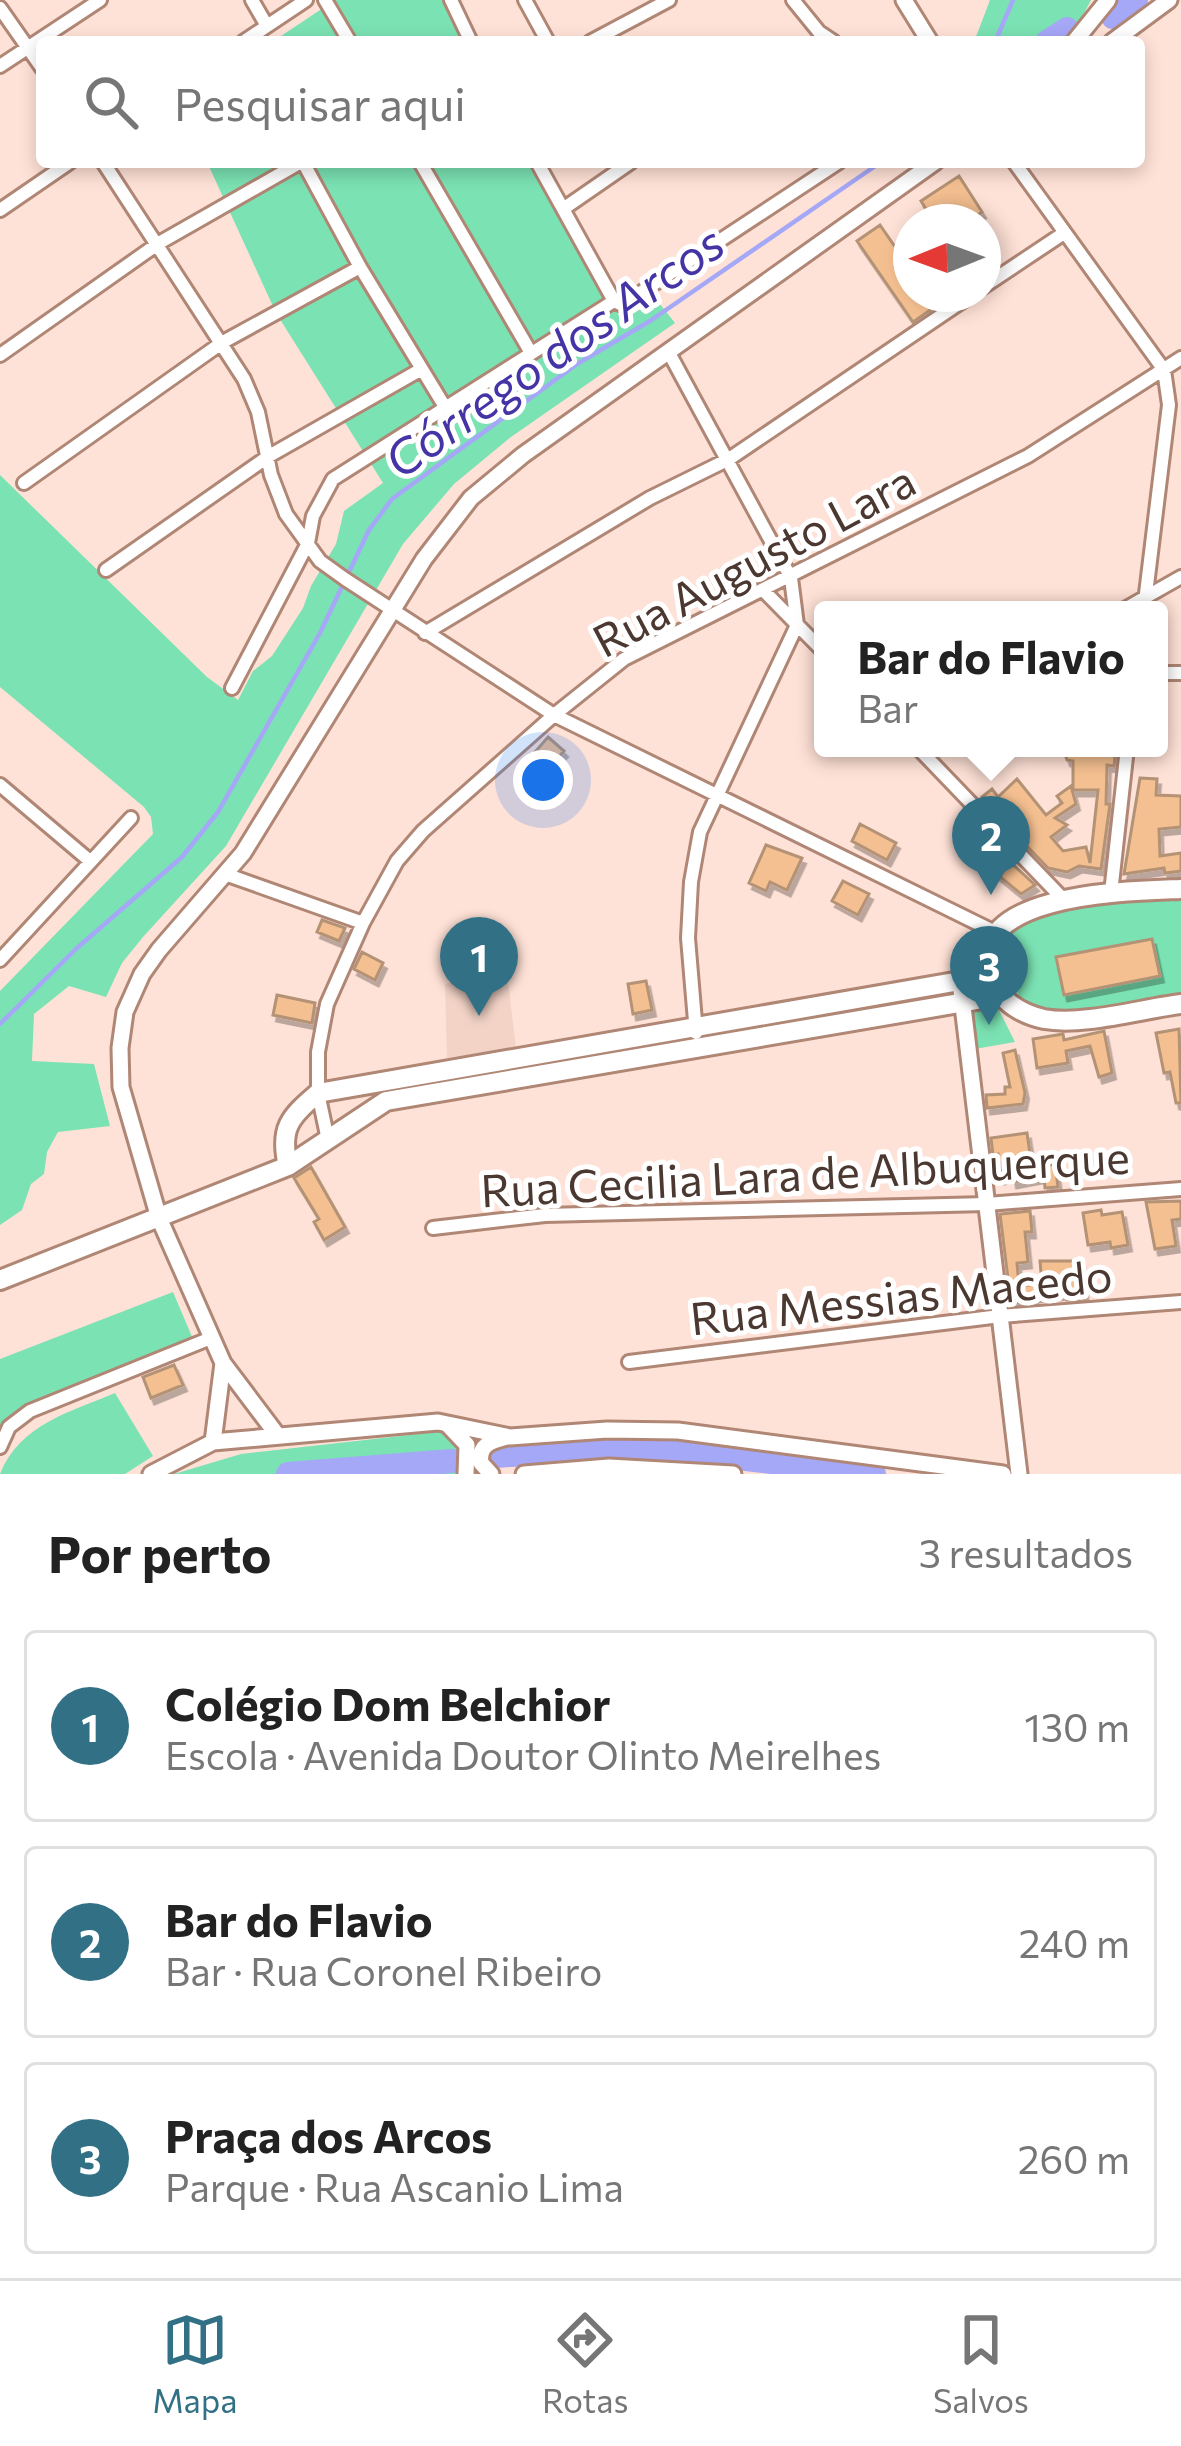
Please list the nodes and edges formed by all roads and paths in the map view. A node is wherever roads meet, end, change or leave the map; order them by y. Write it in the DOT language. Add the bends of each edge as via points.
graph roads {
  1 [pos="100,0"];
  2 [pos="252,0"];
  3 [pos="306,0"];
  4 [pos="325,0"];
  5 [pos="451,0"];
  6 [pos="525,0"];
  7 [pos="669,0"];
  8 [pos="793,0"];
  9 [pos="904,0"];
  10 [pos="1108,0"];
  11 [pos="1169,0"];
  12 [pos="0,8"];
  13 [pos="1095,16"];
  14 [pos="267,26"];
  15 [pos="45,36"];
  16 [pos="252,36"];
  17 [pos="346,36"];
  18 [pos="468,36"];
  19 [pos="545,36"];
  20 [pos="601,36"];
  21 [pos="825,36"];
  22 [pos="926,36"];
  23 [pos="1079,36"];
  24 [pos="1104,36"];
  25 [pos="1120,36"];
  26 [pos="36,42"];
  27 [pos="28,47"];
  28 [pos="36,59"];
  29 [pos="0,66"];
  30 [pos="61,168"];
  31 [pos="107,168"];
  32 [pos="291,168"];
  33 [pos="305,168"];
  34 [pos="423,168"];
  35 [pos="540,168"];
  36 [pos="622,168"];
  37 [pos="830,168"];
  38 [pos="927,168"];
  39 [pos="1017,168"];
  40 [pos="563,209"];
  41 [pos="0,210"];
  42 [pos="1064,233"];
  43 [pos="158,243"];
  44 [pos="360,267"];
  45 [pos="1001,275"];
  46 [pos="614,301"];
  47 [pos="946,312"];
  48 [pos="223,342"];
  49 [pos="668,351"];
  50 [pos="531,353"];
  51 [pos="0,355"];
  52 [pos="1181,358"];
  53 [pos="420,370"];
  54 [pos="1164,370"];
  55 [pos="446,407"];
  56 [pos="269,456"];
  57 [pos="729,459"];
  58 [pos="24,483"];
  59 [pos="308,543"];
  60 [pos="106,570"];
  61 [pos="1181,577"];
  62 [pos="791,578"];
  63 [pos="764,591"];
  64 [pos="1144,601"];
  65 [pos="1148,601"];
  66 [pos="384,607"];
  67 [pos="797,625"];
  68 [pos="425,633"];
  69 [pos="814,642"];
  70 [pos="232,688"];
  71 [pos="554,715"];
  72 [pos="927,757"];
  73 [pos="1126,757"];
  74 [pos="0,785"];
  75 [pos="718,794"];
  76 [pos="131,818"];
  77 [pos="89,861"];
  78 [pos="225,874"];
  79 [pos="1181,889"];
  80 [pos="1111,893"];
  81 [pos="1064,899"];
  82 [pos="363,923"];
  83 [pos="997,933"];
  84 [pos="2,953"];
  85 [pos="986,964"];
  86 [pos="962,991"];
  87 [pos="1000,996"];
  88 [pos="1181,1004"];
  89 [pos="697,1037"];
  90 [pos="549,1063"];
  91 [pos="318,1093"];
  92 [pos="328,1140"];
  93 [pos="288,1166"];
  94 [pos="1181,1189"];
  95 [pos="987,1204"];
  96 [pos="159,1218"];
  97 [pos="433,1228"];
  98 [pos="0,1280"];
  99 [pos="1181,1302"];
  100 [pos="1000,1316"];
  101 [pos="211,1338"];
  102 [pos="629,1362"];
  103 [pos="223,1363"];
  104 [pos="438,1422"];
  105 [pos="278,1436"];
  106 [pos="510,1437"];
  107 [pos="213,1442"];
  108 [pos="0,1447"];
  109 [pos="609,1470"];
  110 [pos="152,1474"];
  111 [pos="466,1474"];
  112 [pos="491,1474"];
  113 [pos="524,1474"];
  114 [pos="734,1474"];
  115 [pos="1004,1474"];
  116 [pos="1019,1474"];
  1 -- 15 [label="street"];
  2 -- 14 [label="street"];
  3 -- 14 [label="street"];
  4 -- 17 [label="street"];
  5 -- 18 [label="street"];
  6 -- 19 [label="street"];
  7 -- 20 [label="street"];
  8 -- 21 [label="street"];
  9 -- 22 [label="street"];
  10 -- 13 [label="street"];
  11 -- 25 [label="street"];
  12 -- 27 [label="street"];
  13 -- 23 [label="street"];
  13 -- 24 [label="street"];
  14 -- 16 [label="street"];
  26 -- 27 [label="street"];
  27 -- 28 [label="street"];
  27 -- 29 [label="street"];
  30 -- 41 [label="street"];
  31 -- 43 [label="street"];
  32 -- 43 [label="street"];
  33 -- 44 [label="street"];
  34 -- 50 [label="street"];
  35 -- 40 [label="street"];
  36 -- 40 [label="street"];
  37 -- 46 [label="street" via="628,304"];
  38 -- 49 [label="street"];
  39 -- 42 [label="street"];
  40 -- 46 [label="street"];
  42 -- 45 [label="street"];
  42 -- 54 [label="street"];
  43 -- 48 [label="street"];
  43 -- 51 [label="street"];
  44 -- 48 [label="street"];
  44 -- 53 [label="street"];
  46 -- 50 [label="street"];
  47 -- 57 [label="street"];
  48 -- 56 [label="street" via="258,412"];
  48 -- 58 [label="street"];
  49 -- 57 [label="street"];
  49 -- 66 [label="street" via="471,498"];
  50 -- 55 [label="street"];
  52 -- 54 [label="street, Rua Augusto Lara"];
  53 -- 55 [label="street"];
  53 -- 56 [label="street"];
  54 -- 62 [label="street, Rua Augusto Lara" via="1028,456"];
  54 -- 64 [label="street" via="1169,405"];
  55 -- 59 [label="street" via="333,479"];
  56 -- 59 [label="street" via="276,493"];
  56 -- 60 [label="street"];
  57 -- 62 [label="street"];
  57 -- 68 [label="street"];
  59 -- 66 [label="street"];
  59 -- 70 [label="street"];
  61 -- 65 [label="street"];
  62 -- 63 [label="street, Rua Augusto Lara"];
  62 -- 67 [label="street"];
  63 -- 67 [label="street"];
  63 -- 71 [label="street, Rua Augusto Lara" via="624,659"];
  66 -- 68 [label="street"];
  66 -- 78 [label="street" via="244,854"];
  67 -- 69 [label="street"];
  67 -- 75 [label="street"];
  68 -- 71 [label="street"];
  71 -- 75 [label="street"];
  71 -- 82 [label="street, Rua Augusto Lara" via="423,831"];
  72 -- 81 [label="street"];
  73 -- 80 [label="street"];
  74 -- 77 [label="street"];
  75 -- 83 [label="street"];
  75 -- 89 [label="street" via="700,832 691,883"];
  76 -- 77 [label="street"];
  77 -- 84 [label="street"];
  78 -- 82 [label="street"];
  78 -- 96 [label="street" via="159,950 125,1012 121,1087"];
  79 -- 80 [label="main road"];
  80 -- 81 [label="main road"];
  81 -- 83 [label="main road"];
  82 -- 91 [label="street, Rua Augusto Lara" via="327,1004"];
  83 -- 85 [label="main road"];
  85 -- 86 [label="main road"];
  85 -- 87 [label="main road"];
  86 -- 87 [label="main road"];
  86 -- 89 [label="main road"];
  86 -- 95 [label="street"];
  87 -- 88 [label="main road" via="1030,1015 1061,1020"];
  89 -- 90 [label="main road"];
  90 -- 91 [label="main road"];
  90 -- 92 [label="main road" via="386,1101"];
  91 -- 92 [label="street, Rua Augusto Lara"];
  91 -- 93 [label="main road" via="287,1125"];
  92 -- 93 [label="main road"];
  93 -- 96 [label="main road"];
  94 -- 95 [label="street, Rua Cecilia Lara de Albuquerque"];
  95 -- 97 [label="street, Rua Cecilia Lara de Albuquerque" via="544,1215"];
  95 -- 100 [label="street"];
  96 -- 98 [label="main road"];
  96 -- 101 [label="street"];
  99 -- 100 [label="street, Rua Messias Macedo"];
  100 -- 102 [label="street, Rua Messias Macedo"];
  100 -- 116 [label="street"];
  101 -- 103 [label="street"];
  101 -- 108 [label="street" via="30,1411"];
  103 -- 105 [label="street"];
  103 -- 107 [label="street"];
  104 -- 105 [label="street"];
  104 -- 106 [label="street"];
  104 -- 111 [label="street" via="467,1445"];
  105 -- 107 [label="street"];
  106 -- 112 [label="street" via="483,1448"];
  106 -- 115 [label="street" via="678,1431"];
  107 -- 110 [label="street"];
  109 -- 113 [label="street"];
  109 -- 114 [label="street"];
}
